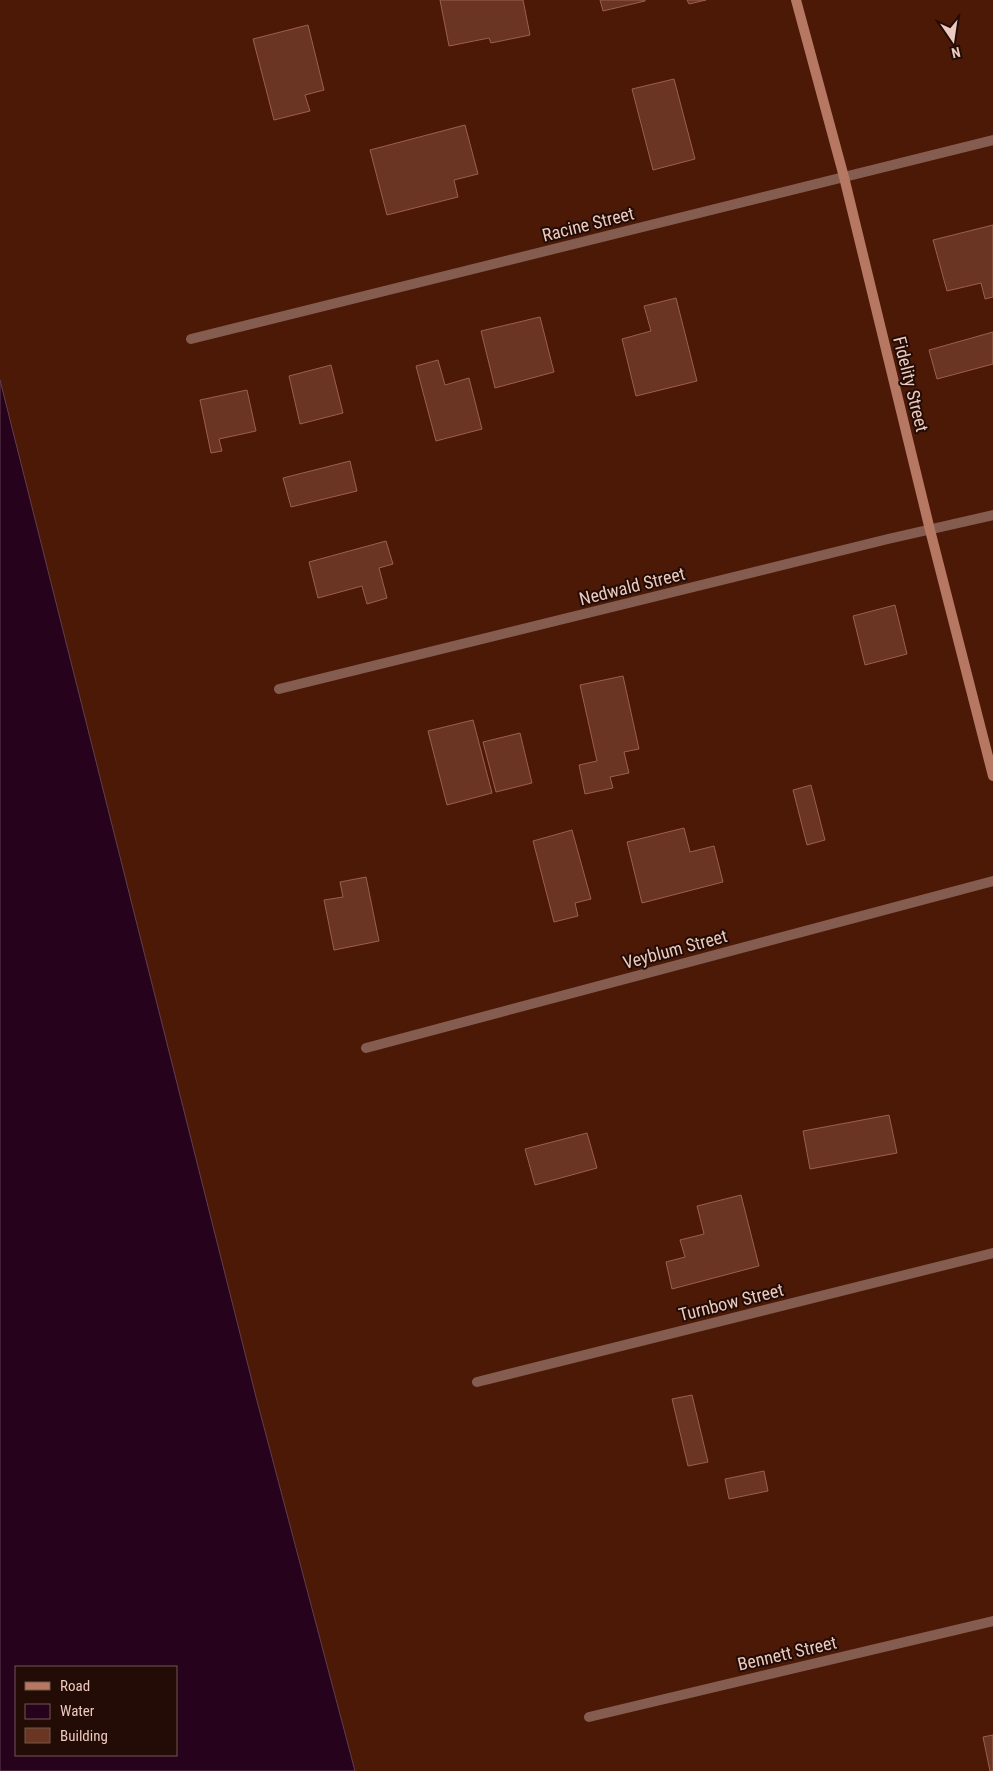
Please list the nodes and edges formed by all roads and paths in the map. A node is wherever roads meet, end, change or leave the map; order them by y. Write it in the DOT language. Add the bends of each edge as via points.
graph roads {
  1 [pos="796,0"];
  2 [pos="993,140"];
  3 [pos="844,178"];
  4 [pos="191,339"];
  5 [pos="993,515"];
  6 [pos="930,530"];
  7 [pos="279,689"];
  8 [pos="993,776"];
  9 [pos="993,881"];
  10 [pos="366,1048"];
  11 [pos="993,1253"];
  12 [pos="477,1382"];
  13 [pos="993,1621"];
  14 [pos="589,1718"];
  1 -- 3 [label="main road, Fidelity Street"];
  2 -- 3 [label="street, Racine Street"];
  3 -- 4 [label="street, Racine Street"];
  3 -- 6 [label="main road, Fidelity Street"];
  5 -- 6 [label="street, Nedwald Street"];
  6 -- 7 [label="street, Nedwald Street"];
  6 -- 8 [label="main road, Fidelity Street"];
  9 -- 10 [label="street, Veyblum Street"];
  11 -- 12 [label="street, Turnbow Street"];
  13 -- 14 [label="street, Bennett Street"];
}
